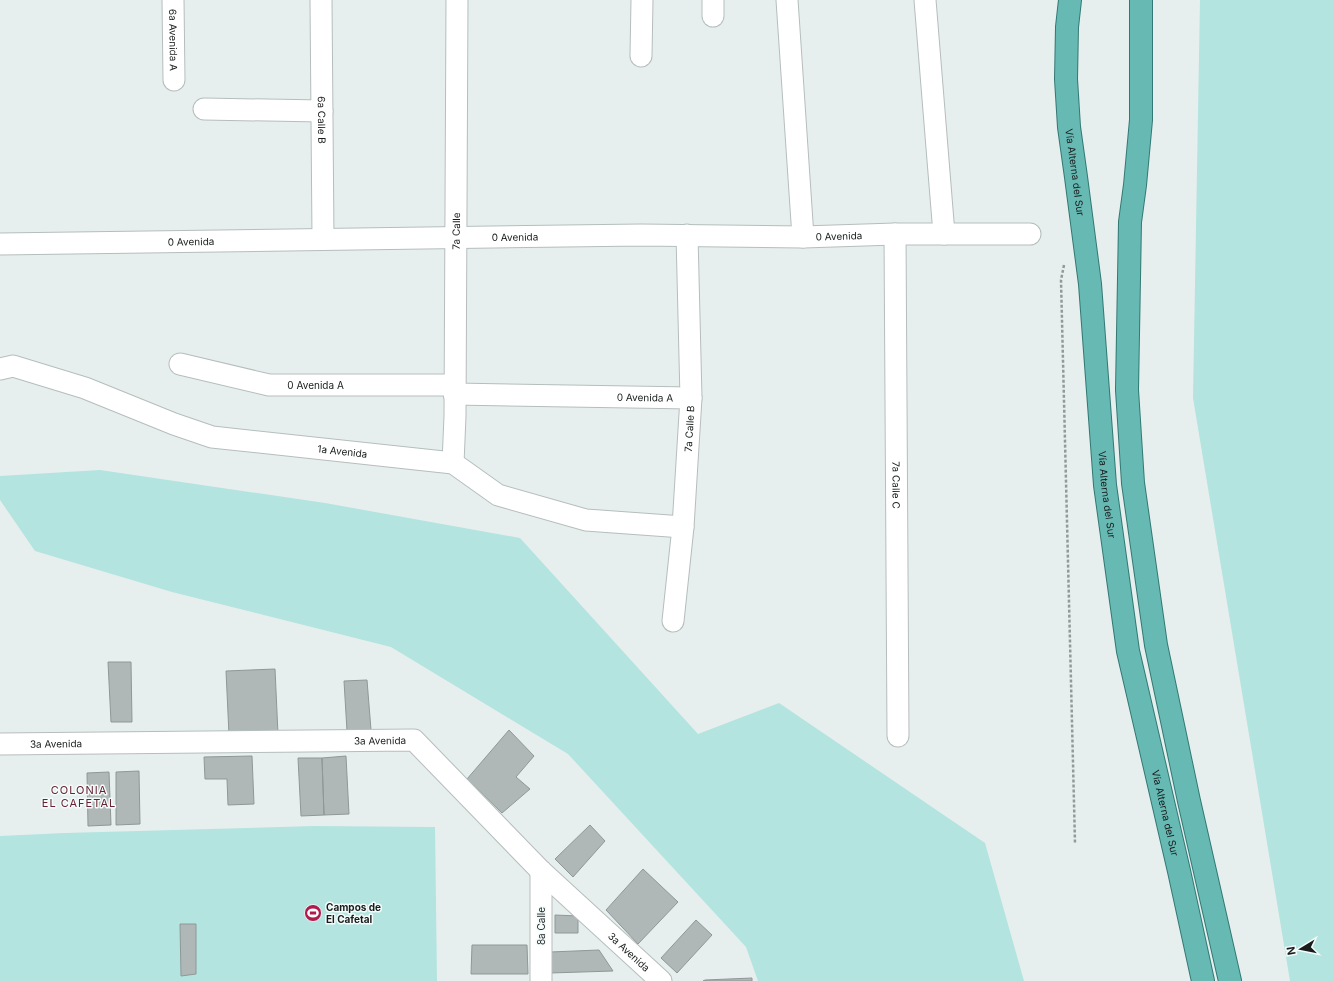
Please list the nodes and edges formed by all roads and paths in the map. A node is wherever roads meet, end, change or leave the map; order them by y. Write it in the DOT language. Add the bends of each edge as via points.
graph roads {
  1 [pos="173,0"];
  2 [pos="321,0"];
  3 [pos="457,0"];
  4 [pos="642,0"];
  5 [pos="788,0"];
  6 [pos="926,0"];
  7 [pos="1070,0"];
  8 [pos="1141,0"];
  9 [pos="641,56"];
  10 [pos="174,80"];
  11 [pos="204,109"];
  12 [pos="322,111"];
  13 [pos="895,234"];
  14 [pos="944,234"];
  15 [pos="1030,234"];
  16 [pos="687,235"];
  17 [pos="455,237"];
  18 [pos="803,237"];
  19 [pos="323,239"];
  20 [pos="0,244"];
  21 [pos="1065,258"];
  22 [pos="180,364"];
  23 [pos="0,369"];
  24 [pos="454,390"];
  25 [pos="691,398"];
  26 [pos="453,463"];
  27 [pos="683,527"];
  28 [pos="673,621"];
  29 [pos="898,736"];
  30 [pos="0,744"];
  31 [pos="1074,843"];
  32 [pos="541,871"];
  33 [pos="541,981"];
  34 [pos="661,981"];
  35 [pos="1203,981"];
  36 [pos="1230,981"];
  1 -- 10 [label="street, 6a Avenida A"];
  2 -- 12 [label="street, 6a Calle B"];
  3 -- 17 [label="street, 7a Calle"];
  4 -- 9 [label="street"];
  5 -- 18 [label="street"];
  6 -- 14 [label="street"];
  7 -- 35 [label="highway, Vía Alterna del Sur" via="1066,79 1069,127 1090,284 1105,485 1123,619 1128,651"];
  8 -- 36 [label="highway" via="1141,120 1130,222 1127,390 1133,483 1156,645"];
  11 -- 12 [label="street"];
  12 -- 19 [label="street, 6a Calle B"];
  13 -- 14 [label="street, 0 Avenida"];
  13 -- 18 [label="street, 0 Avenida"];
  13 -- 29 [label="street, 7a Calle C"];
  14 -- 15 [label="street, 0 Avenida"];
  16 -- 17 [label="street, 0 Avenida"];
  16 -- 18 [label="street, 0 Avenida"];
  16 -- 25 [label="street, 7a Calle B"];
  17 -- 19 [label="street, 0 Avenida"];
  17 -- 24 [label="street, 7a Calle"];
  19 -- 20 [label="street, 0 Avenida"];
  21 -- 31 [label="path" via="1062,280"];
  22 -- 24 [label="street, 0 Avenida A" via="269,385"];
  23 -- 26 [label="street, 1a Avenida" via="13,366 78,386 212,437"];
  24 -- 25 [label="street, 0 Avenida A"];
  24 -- 26 [label="street, 7a Calle"];
  25 -- 27 [label="street, 7a Calle B"];
  26 -- 27 [label="street, 1a Avenida" via="498,495 586,520"];
  27 -- 28 [label="street, 7a Calle B"];
  30 -- 32 [label="street, 3a Avenida" via="414,740"];
  32 -- 33 [label="street, 8a Calle"];
  32 -- 34 [label="street, 3a Avenida"];
}
